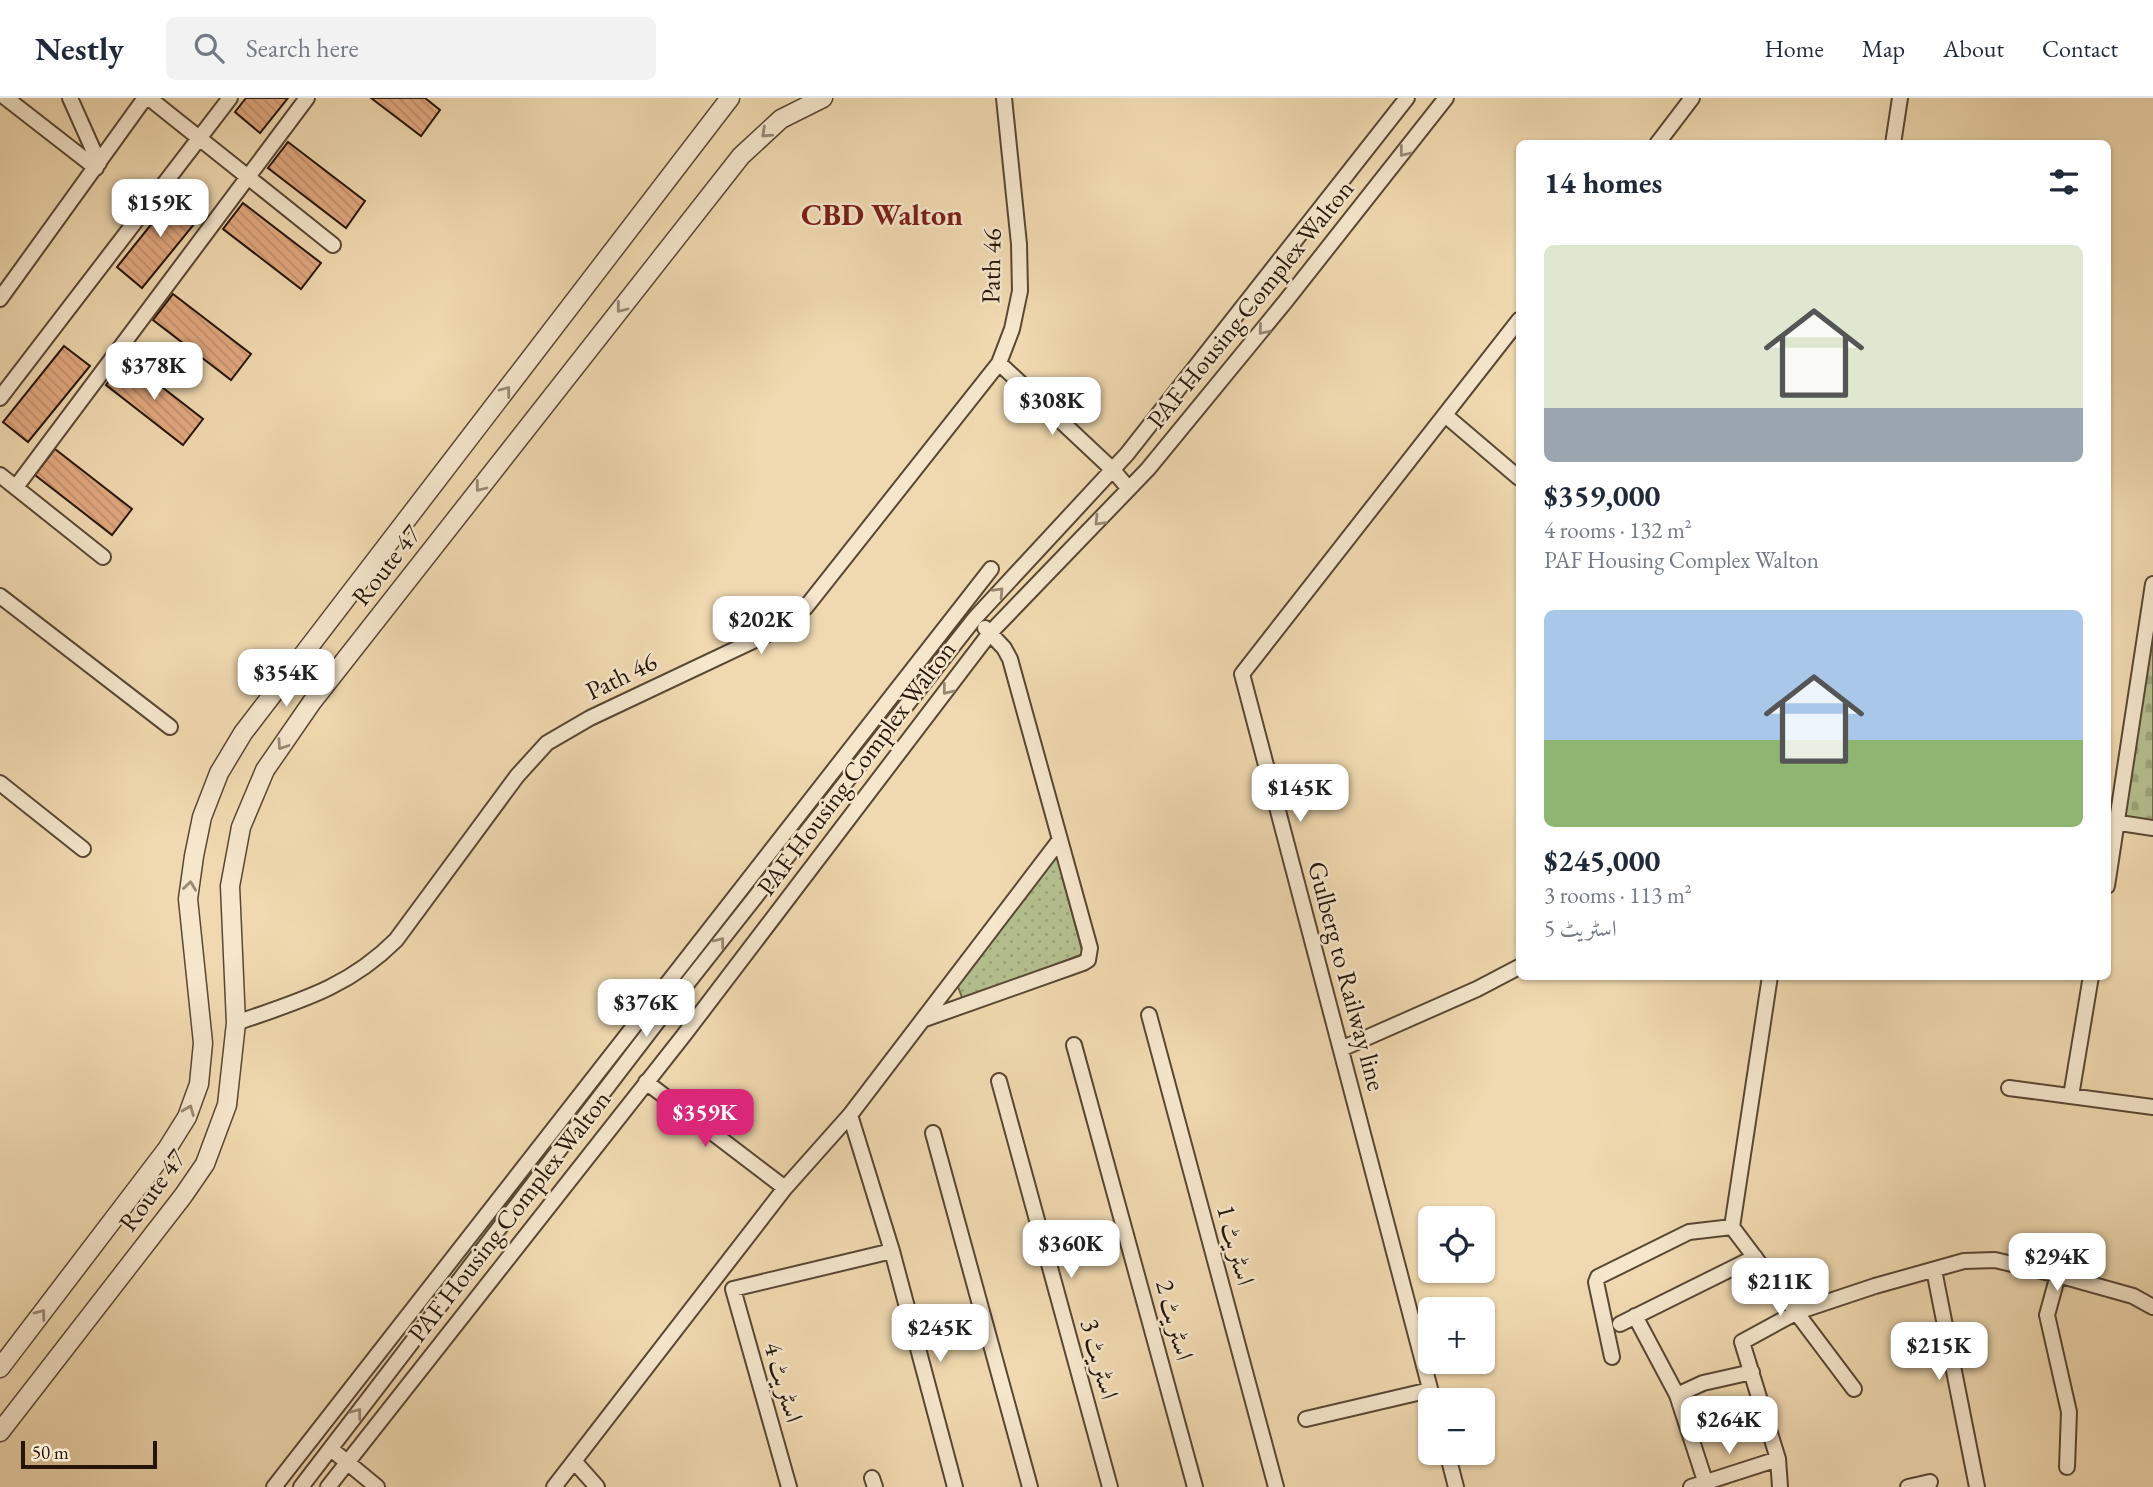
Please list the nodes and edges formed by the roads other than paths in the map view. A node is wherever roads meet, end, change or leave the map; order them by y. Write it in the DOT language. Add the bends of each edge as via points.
graph roads {
  1 [pos="6,98"];
  2 [pos="70,98"];
  3 [pos="147,98"];
  4 [pos="230,98"];
  5 [pos="307,98"];
  6 [pos="730,98"];
  7 [pos="823,98"];
  8 [pos="1004,98"];
  9 [pos="1407,98"];
  10 [pos="1446,98"];
  11 [pos="1692,98"];
  12 [pos="1900,98"];
  13 [pos="198,139"];
  14 [pos="1660,140"];
  15 [pos="1895,140"];
  16 [pos="98,165"];
  17 [pos="246,177"];
  18 [pos="333,245"];
  19 [pos="5,281"];
  20 [pos="0,299"];
  21 [pos="1516,324"];
  22 [pos="999,363"];
  23 [pos="0,398"];
  24 [pos="1445,415"];
  25 [pos="1112,470"];
  26 [pos="0,475"];
  27 [pos="1516,475"];
  28 [pos="16,487"];
  29 [pos="1129,489"];
  30 [pos="103,557"];
  31 [pos="991,569"];
  32 [pos="2153,584"];
  33 [pos="0,596"];
  34 [pos="961,608"];
  35 [pos="975,618"];
  36 [pos="990,633"];
  37 [pos="170,727"];
  38 [pos="0,783"];
  39 [pos="2112,822"];
  40 [pos="2153,828"];
  41 [pos="1059,841"];
  42 [pos="83,849"];
  43 [pos="1516,969"];
  44 [pos="1769,980"];
  45 [pos="2090,980"];
  46 [pos="1149,1015"];
  47 [pos="924,1019"];
  48 [pos="236,1023"];
  49 [pos="1074,1045"];
  50 [pos="1341,1049"];
  51 [pos="999,1081"];
  52 [pos="646,1082"];
  53 [pos="2009,1088"];
  54 [pos="2071,1096"];
  55 [pos="2153,1107"];
  56 [pos="850,1115"];
  57 [pos="933,1133"];
  58 [pos="785,1188"];
  59 [pos="1732,1227"];
  60 [pos="892,1251"];
  61 [pos="1755,1257"];
  62 [pos="1934,1270"];
  63 [pos="2058,1275"];
  64 [pos="719,1276"];
  65 [pos="733,1290"];
  66 [pos="2153,1307"];
  67 [pos="1797,1312"];
  68 [pos="1635,1316"];
  69 [pos="1620,1324"];
  70 [pos="1612,1357"];
  71 [pos="0,1368"];
  72 [pos="1752,1372"];
  73 [pos="1430,1388"];
  74 [pos="1854,1389"];
  75 [pos="1677,1395"];
  76 [pos="1418,1398"];
  77 [pos="1306,1419"];
  78 [pos="0,1432"];
  79 [pos="331,1449"];
  80 [pos="301,1453"];
  81 [pos="1778,1459"];
  82 [pos="574,1461"];
  83 [pos="347,1462"];
  84 [pos="1450,1465"];
  85 [pos="317,1467"];
  86 [pos="2067,1467"];
  87 [pos="1930,1482"];
  88 [pos="1701,1485"];
  89 [pos="274,1487"];
  90 [pos="301,1487"];
  91 [pos="328,1487"];
  92 [pos="377,1487"];
  93 [pos="554,1487"];
  94 [pos="597,1487"];
  95 [pos="789,1487"];
  96 [pos="955,1487"];
  97 [pos="1030,1487"];
  98 [pos="1110,1487"];
  99 [pos="1195,1487"];
  100 [pos="1276,1487"];
  101 [pos="1456,1487"];
  102 [pos="1780,1487"];
  103 [pos="1908,1487"];
  104 [pos="1978,1487"];
  1 -- 16 [label="street"];
  2 -- 16 [label="street"];
  3 -- 13 [label="street"];
  3 -- 16 [label="street"];
  4 -- 13 [label="street"];
  5 -- 17 [label="street"];
  71 -- 6 [label="street, Route 47, one-way" via="187,1117 199,1084 203,1043 188,900 202,817 219,773 243,733"];
  7 -- 48 [label="street, Route 47, one-way" via="780,119 741,156 312,702 265,770 241,827 230,886"];
  8 -- 22 [label="street, Path 46" via="1020,290"];
  9 -- 25 [label="street, PAF Housing Complex Walton"];
  10 -- 29 [label="street, PAF Housing Complex Walton, one-way"];
  11 -- 14 [label="street"];
  12 -- 15 [label="street"];
  13 -- 17 [label="street"];
  13 -- 23 [label="street"];
  16 -- 19 [label="street"];
  17 -- 18 [label="street"];
  17 -- 28 [label="street"];
  19 -- 20 [label="street"];
  21 -- 24 [label="street, Gulberg to Railway line"];
  22 -- 25 [label="street"];
  22 -- 48 [label="street, Path 46" via="806,607 774,631 547,743 376,960 308,998"];
  24 -- 27 [label="street"];
  24 -- 50 [label="street, Gulberg to Railway line" via="1242,674"];
  25 -- 29 [label="street"];
  35 -- 25 [label="street, PAF Housing Complex Walton, one-way"];
  26 -- 28 [label="street"];
  28 -- 30 [label="street"];
  29 -- 36 [label="street, PAF Housing Complex Walton, one-way"];
  31 -- 34 [label="street"];
  32 -- 39 [label="street"];
  33 -- 37 [label="street"];
  34 -- 35 [label="street"];
  34 -- 80 [label="street"];
  35 -- 36 [label="street"];
  79 -- 35 [label="street, PAF Housing Complex Walton, one-way" via="664,1013"];
  36 -- 41 [label="street" via="1010,659"];
  36 -- 52 [label="street, PAF Housing Complex Walton, one-way"];
  38 -- 42 [label="street"];
  39 -- 40 [label="street"];
  41 -- 47 [label="street"];
  41 -- 47 [label="street" via="1090,948 1088,960"];
  43 -- 50 [label="street"];
  44 -- 59 [label="street"];
  45 -- 54 [label="street"];
  46 -- 100 [label="street, اسٹریٹ 1"];
  47 -- 56 [label="street"];
  48 -- 78 [label="street, Route 47" via="227,1105 205,1164"];
  49 -- 99 [label="street, اسٹریٹ 2"];
  50 -- 73 [label="street, Gulberg to Railway line"];
  51 -- 98 [label="street, اسٹریٹ 3"];
  52 -- 58 [label="street"];
  52 -- 83 [label="street, PAF Housing Complex Walton"];
  53 -- 54 [label="street"];
  54 -- 55 [label="street"];
  56 -- 58 [label="street"];
  56 -- 60 [label="street"];
  57 -- 97 [label="street"];
  58 -- 64 [label="street"];
  59 -- 61 [label="street"];
  59 -- 70 [label="street" via="1689,1232 1598,1277"];
  60 -- 65 [label="street"];
  60 -- 96 [label="street"];
  61 -- 67 [label="street"];
  61 -- 68 [label="street"];
  62 -- 63 [label="street" via="1964,1261 1995,1260"];
  62 -- 67 [label="street"];
  62 -- 104 [label="street"];
  63 -- 66 [label="street" via="2133,1296"];
  63 -- 86 [label="street" via="2047,1315 2069,1412"];
  64 -- 65 [label="street"];
  64 -- 82 [label="street"];
  65 -- 95 [label="street, اسٹریٹ 4"];
  67 -- 72 [label="street" via="1742,1342"];
  67 -- 74 [label="street"];
  68 -- 69 [label="street"];
  68 -- 75 [label="street"];
  72 -- 75 [label="street" via="1703,1383"];
  72 -- 81 [label="street"];
  75 -- 88 [label="street"];
  76 -- 77 [label="street"];
  79 -- 83 [label="street"];
  79 -- 85 [label="street, PAF Housing Complex Walton"];
  80 -- 85 [label="street"];
  80 -- 89 [label="street"];
  81 -- 88 [label="street"];
  81 -- 102 [label="street"];
  82 -- 93 [label="street"];
  82 -- 94 [label="street"];
  83 -- 91 [label="street, PAF Housing Complex Walton"];
  83 -- 92 [label="street"];
  84 -- 101 [label="street"];
  85 -- 90 [label="street, PAF Housing Complex Walton"];
  87 -- 103 [label="street"];
}
